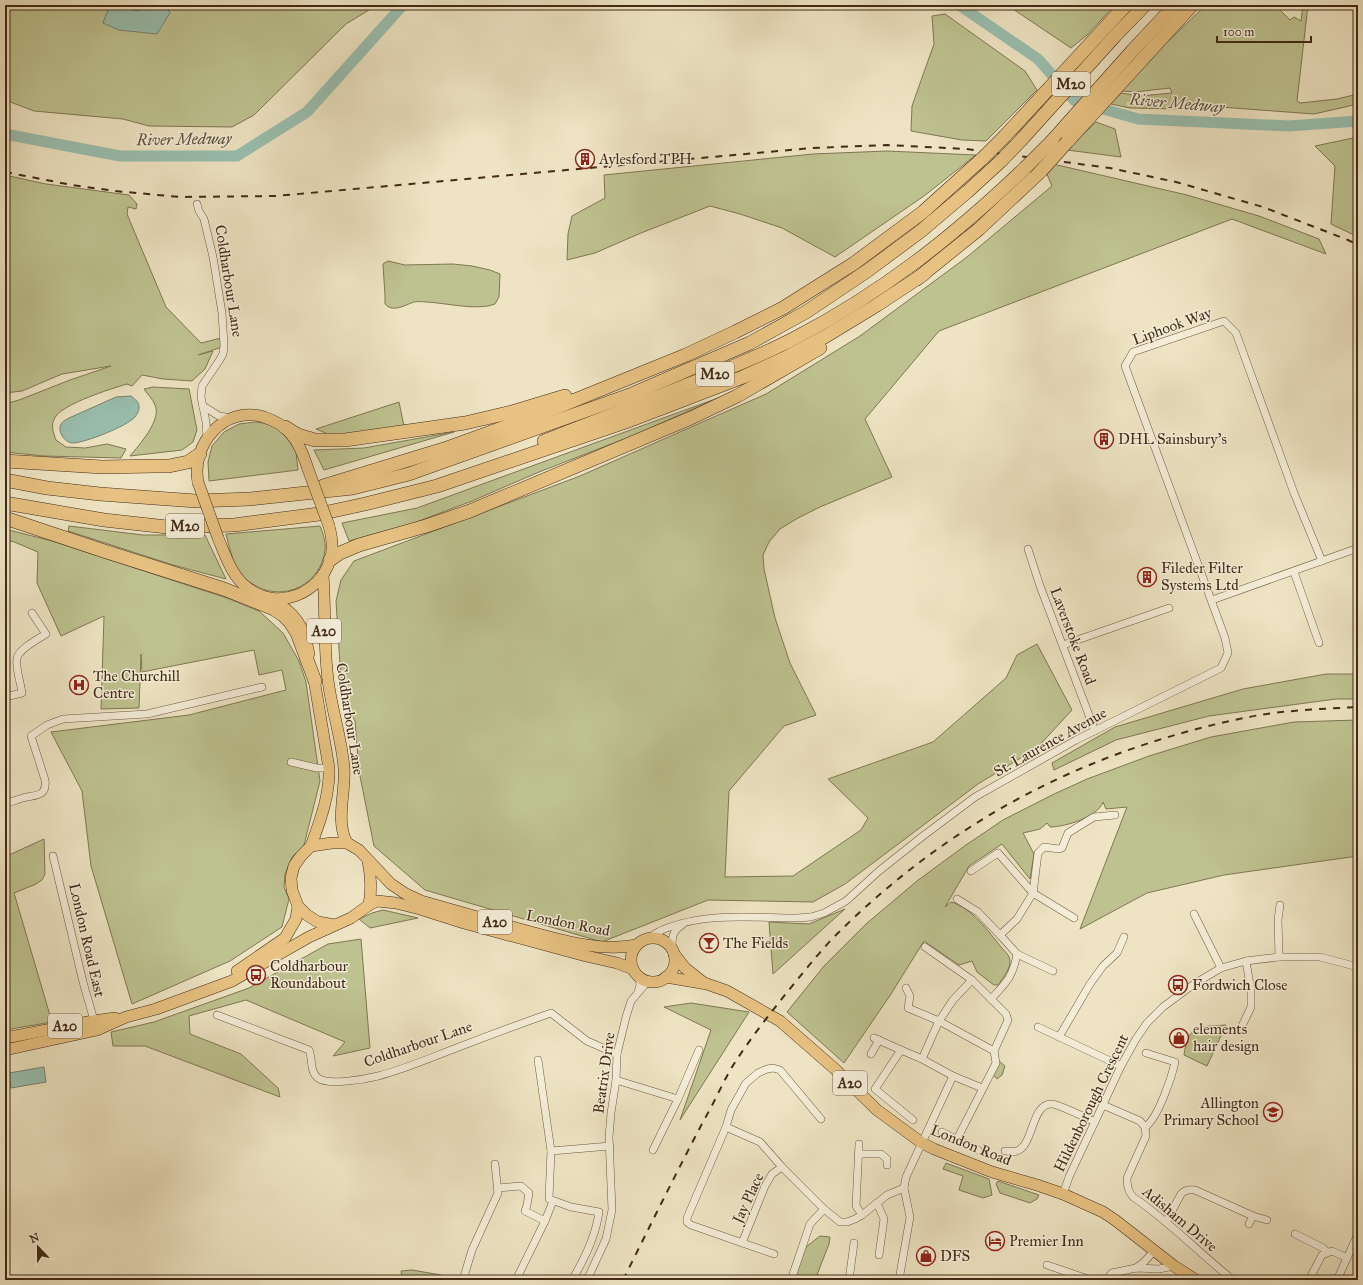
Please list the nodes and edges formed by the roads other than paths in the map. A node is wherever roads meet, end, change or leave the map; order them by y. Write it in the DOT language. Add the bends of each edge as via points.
graph roads {
  1 [pos="1126,5"];
  2 [pos="1144,5"];
  3 [pos="1175,5"];
  4 [pos="1192,5"];
  5 [pos="1110,32"];
  6 [pos="1138,54"];
  7 [pos="1073,127"];
  8 [pos="196,204"];
  9 [pos="924,274"];
  10 [pos="686,354"];
  11 [pos="203,406"];
  12 [pos="232,418"];
  13 [pos="285,427"];
  14 [pos="207,438"];
  15 [pos="200,454"];
  16 [pos="5,462"];
  17 [pos="5,480"];
  18 [pos="295,495"];
  19 [pos="5,503"];
  20 [pos="364,504"];
  21 [pos="5,518"];
  22 [pos="1358,548"];
  23 [pos="1028,549"];
  24 [pos="330,560"];
  25 [pos="1322,561"];
  26 [pos="1294,572"];
  27 [pos="323,575"];
  28 [pos="224,589"];
  29 [pos="265,597"];
  30 [pos="1212,600"];
  31 [pos="1169,608"];
  32 [pos="32,613"];
  33 [pos="1319,643"];
  34 [pos="1063,645"];
  35 [pos="315,681"];
  36 [pos="262,687"];
  37 [pos="5,698"];
  38 [pos="1095,731"];
  39 [pos="291,762"];
  40 [pos="329,768"];
  41 [pos="5,804"];
  42 [pos="1115,815"];
  43 [pos="348,843"];
  44 [pos="311,846"];
  45 [pos="53,856"];
  46 [pos="368,860"];
  47 [pos="971,871"];
  48 [pos="1033,893"];
  49 [pos="957,899"];
  50 [pos="369,905"];
  51 [pos="1280,905"];
  52 [pos="298,906"];
  53 [pos="1194,914"];
  54 [pos="1074,918"];
  55 [pos="695,920"];
  56 [pos="336,926"];
  57 [pos="1000,935"];
  58 [pos="1124,937"];
  59 [pos="648,938"];
  60 [pos="637,945"];
  61 [pos="926,947"];
  62 [pos="673,951"];
  63 [pos="1017,954"];
  64 [pos="1279,956"];
  65 [pos="1246,962"];
  66 [pos="1358,967"];
  67 [pos="1221,968"];
  68 [pos="1054,971"];
  69 [pos="640,975"];
  70 [pos="666,977"];
  71 [pos="972,980"];
  72 [pos="707,984"];
  73 [pos="212,988"];
  74 [pos="906,988"];
  75 [pos="991,999"];
  76 [pos="217,1016"];
  77 [pos="939,1021"];
  78 [pos="95,1025"];
  79 [pos="1242,1026"];
  80 [pos="1038,1027"];
  81 [pos="1059,1037"];
  82 [pos="5,1038"];
  83 [pos="5,1050"];
  84 [pos="699,1050"];
  85 [pos="901,1050"];
  86 [pos="994,1051"];
  87 [pos="1146,1053"];
  88 [pos="617,1054"];
  89 [pos="871,1054"];
  90 [pos="922,1059"];
  91 [pos="538,1060"];
  92 [pos="1121,1066"];
  93 [pos="953,1076"];
  94 [pos="616,1080"];
  95 [pos="982,1088"];
  96 [pos="678,1099"];
  97 [pos="1103,1105"];
  98 [pos="821,1119"];
  99 [pos="913,1120"];
  100 [pos="1095,1122"];
  101 [pos="726,1127"];
  102 [pos="1145,1127"];
  103 [pos="942,1132"];
  104 [pos="957,1140"];
  105 [pos="922,1143"];
  106 [pos="858,1144"];
  107 [pos="610,1146"];
  108 [pos="653,1150"];
  109 [pos="978,1150"];
  110 [pos="1005,1151"];
  111 [pos="551,1152"];
  112 [pos="858,1154"];
  113 [pos="495,1164"];
  114 [pos="887,1165"];
  115 [pos="782,1167"];
  116 [pos="497,1188"];
  117 [pos="904,1188"];
  118 [pos="1062,1194"];
  119 [pos="551,1200"];
  120 [pos="877,1203"];
  121 [pos="824,1209"];
  122 [pos="862,1215"];
  123 [pos="1253,1216"];
  124 [pos="1267,1220"];
  125 [pos="545,1221"];
  126 [pos="1166,1222"];
  127 [pos="1248,1224"];
  128 [pos="1295,1234"];
  129 [pos="1358,1234"];
  130 [pos="742,1243"];
  131 [pos="854,1243"];
  132 [pos="1155,1250"];
  133 [pos="1327,1252"];
  134 [pos="774,1254"];
  135 [pos="879,1255"];
  136 [pos="1347,1258"];
  137 [pos="1047,1265"];
  138 [pos="1174,1266"];
  139 [pos="1136,1268"];
  140 [pos="792,1277"];
  141 [pos="463,1280"];
  142 [pos="516,1280"];
  143 [pos="572,1280"];
  144 [pos="587,1280"];
  145 [pos="849,1280"];
  146 [pos="899,1280"];
  147 [pos="1091,1280"];
  148 [pos="1106,1280"];
  149 [pos="1196,1280"];
  150 [pos="1233,1280"];
  151 [pos="1308,1280"];
  152 [pos="1337,1280"];
  1 -- 5 [label="highway, M20"];
  2 -- 5 [label="highway, M20"];
  3 -- 6 [label="highway, M20"];
  4 -- 6 [label="highway, M20"];
  5 -- 10 [label="highway, M20, bridge" via="983,158 923,212 853,264 783,308"];
  5 -- 18 [label="highway, M20, bridge" via="1025,136 1002,160 921,231 868,271 806,312 750,343 632,394 409,474 353,488"];
  6 -- 7 [label="highway, M20"];
  7 -- 9 [label="highway, M20, bridge" via="1067,142 1041,171"];
  7 -- 20 [label="highway, M20, bridge" via="1052,141 988,204 926,256 860,300 794,338 708,377 474,469"];
  8 -- 11 [label="street, Coldharbour Lane" via="204,219 213,257 222,312 224,345 219,362 202,386"];
  9 -- 20 [label="highway, M20" via="826,336 785,358 736,379 631,420 509,462 437,486"];
  9 -- 24 [label="highway, M20" via="851,329 784,370 698,415 470,511 359,545"];
  10 -- 13 [label="highway, M20" via="566,396 465,423 335,441 305,438"];
  10 -- 18 [label="highway, M20" via="538,415 444,449"];
  11 -- 12 [label="street" via="219,416"];
  11 -- 14 [label="street, Coldharbour Lane"];
  12 -- 13 [label="main road" via="262,416"];
  12 -- 14 [label="main road"];
  13 -- 24 [label="main road, bridge" via="299,446 329,526 332,542"];
  14 -- 15 [label="main road, Coldharbour Lane"];
  15 -- 16 [label="highway" via="188,462 156,466 102,467"];
  15 -- 29 [label="main road, Coldharbour Lane, bridge" via="197,466 198,482 226,558 235,575 249,589"];
  17 -- 18 [label="highway, M20" via="92,493 196,501"];
  19 -- 20 [label="highway, M20" via="104,520 167,527 234,525 319,514"];
  21 -- 28 [label="highway"];
  22 -- 25 [label="street"];
  23 -- 34 [label="street, Laverstoke Road"];
  24 -- 27 [label="main road"];
  25 -- 26 [label="street"];
  25 -- 30 [label="street, Liphook Way" via="1294,493 1236,333 1224,321 1144,348 1133,352 1125,366"];
  26 -- 30 [label="street"];
  26 -- 33 [label="street"];
  27 -- 29 [label="main road" via="302,594 284,599"];
  27 -- 43 [label="main road, Coldharbour Lane / A20" via="325,653 344,766 345,784 341,819 344,837"];
  28 -- 29 [label="highway"];
  28 -- 35 [label="highway" via="274,609 290,622 297,633"];
  29 -- 35 [label="main road, Coldharbour Lane / A20" via="288,609 301,626"];
  30 -- 38 [label="street, St. Laurence Avenue" via="1228,653 1221,668"];
  31 -- 34 [label="street"];
  32 -- 37 [label="street" via="46,634 21,651 17,658 17,666 22,693"];
  34 -- 38 [label="street, Laverstoke Road"];
  35 -- 40 [label="main road, Coldharbour Lane / A20"];
  36 -- 41 [label="street" via="147,714 63,718 47,724 31,736 45,780 43,793"];
  38 -- 55 [label="street, St. Laurence Avenue" via="976,797 830,911 797,918 720,917"];
  39 -- 40 [label="street"];
  40 -- 44 [label="main road, Coldharbour Lane / A20" via="330,781 324,809"];
  42 -- 48 [label="street" via="1094,817 1068,833 1062,848 1044,847 1038,853"];
  43 -- 44 [label="main road"];
  43 -- 46 [label="main road"];
  44 -- 52 [label="main road" via="294,866 291,878"];
  45 -- 78 [label="street, London Road East"];
  46 -- 50 [label="main road" via="372,882"];
  46 -- 60 [label="main road, London Road / A20" via="391,884 421,901 553,938 595,947 623,948"];
  47 -- 48 [label="street" via="998,854"];
  48 -- 54 [label="street"];
  48 -- 57 [label="street" via="1017,919"];
  49 -- 57 [label="street" via="978,912"];
  50 -- 56 [label="main road"];
  50 -- 69 [label="main road, London Road / A20" via="377,901 420,909 604,959"];
  51 -- 64 [label="street"];
  52 -- 56 [label="main road" via="318,922"];
  52 -- 73 [label="main road, A20" via="296,919 285,938"];
  53 -- 67 [label="street"];
  55 -- 59 [label="street, St. Laurence Avenue" via="665,928"];
  55 -- 62 [label="street, St. Laurence Avenue" via="674,931"];
  56 -- 73 [label="main road, A20" via="309,937 232,981"];
  57 -- 63 [label="street"];
  58 -- 81 [label="street" via="1117,953 1103,966 1090,984"];
  59 -- 60 [label="main road"];
  59 -- 62 [label="main road" via="662,940"];
  60 -- 69 [label="main road" via="631,956"];
  61 -- 71 [label="street"];
  62 -- 70 [label="main road" via="674,967"];
  62 -- 72 [label="main road, London Road / A20" via="686,968"];
  63 -- 68 [label="street"];
  63 -- 75 [label="street" via="1010,978"];
  64 -- 65 [label="street, Hildenborough Crescent"];
  64 -- 66 [label="street, Hildenborough Crescent" via="1320,957"];
  65 -- 67 [label="street, Hildenborough Crescent"];
  65 -- 79 [label="street" via="1251,1006"];
  67 -- 92 [label="street, Hildenborough Crescent" via="1163,1007 1141,1031"];
  69 -- 70 [label="main road" via="659,981"];
  69 -- 88 [label="street, Beatrix Drive" via="638,992 631,1001"];
  70 -- 72 [label="main road, London Road / A20"];
  71 -- 75 [label="street"];
  71 -- 77 [label="street" via="953,1000"];
  72 -- 105 [label="main road, London Road / A20" via="727,991 780,1021 877,1110"];
  73 -- 78 [label="main road, A20" via="156,1008"];
  74 -- 77 [label="street" via="910,996 908,1008"];
  75 -- 86 [label="street" via="1006,1014 1008,1020"];
  76 -- 88 [label="street, Coldharbour Lane" via="309,1050 315,1074 327,1083 377,1076 551,1013 587,1041"];
  77 -- 86 [label="street"];
  77 -- 90 [label="street"];
  78 -- 82 [label="main road, A20"];
  78 -- 83 [label="main road, A20"];
  80 -- 81 [label="street"];
  81 -- 92 [label="street"];
  84 -- 96 [label="street"];
  85 -- 89 [label="street" via="876,1039"];
  85 -- 90 [label="street"];
  85 -- 99 [label="street" via="875,1089"];
  86 -- 95 [label="street" via="996,1063"];
  87 -- 102 [label="street, Adisham Drive" via="1175,1062 1153,1120"];
  88 -- 94 [label="street, Beatrix Drive"];
  90 -- 93 [label="street"];
  91 -- 111 [label="street"];
  92 -- 97 [label="street, Hildenborough Crescent"];
  93 -- 95 [label="street"];
  93 -- 105 [label="street"];
  94 -- 96 [label="street"];
  94 -- 107 [label="street, Beatrix Drive"];
  95 -- 104 [label="street"];
  96 -- 108 [label="street"];
  97 -- 100 [label="street, Hildenborough Crescent"];
  97 -- 102 [label="street" via="1140,1121"];
  98 -- 101 [label="street" via="780,1070 773,1068 758,1073 746,1083 731,1110"];
  100 -- 110 [label="street" via="1054,1104 1046,1105 1040,1110 1024,1146 1018,1151"];
  100 -- 118 [label="street, Hildenborough Crescent"];
  101 -- 115 [label="street" via="760,1142"];
  101 -- 130 [label="street" via="687,1218 691,1224"];
  102 -- 126 [label="street, Adisham Drive" via="1146,1136 1127,1178 1127,1186 1133,1197"];
  103 -- 104 [label="street"];
  104 -- 109 [label="street"];
  105 -- 117 [label="street" via="906,1177"];
  105 -- 118 [label="main road, London Road / A20" via="992,1172"];
  106 -- 112 [label="street"];
  107 -- 111 [label="street"];
  107 -- 144 [label="street, Beatrix Drive" via="612,1210 606,1239"];
  111 -- 119 [label="street"];
  112 -- 114 [label="street" via="881,1154 888,1159"];
  112 -- 122 [label="street" via="856,1206"];
  113 -- 116 [label="street"];
  115 -- 121 [label="street"];
  115 -- 130 [label="street, Jay Place" via="772,1174 765,1186"];
  116 -- 125 [label="street" via="521,1186 529,1193 525,1211"];
  116 -- 141 [label="street" via="498,1193 472,1250"];
  117 -- 120 [label="street" via="887,1195"];
  117 -- 146 [label="street" via="910,1216"];
  118 -- 132 [label="main road, London Road / A20" via="1103,1212"];
  119 -- 125 [label="street"];
  119 -- 143 [label="street" via="599,1212 580,1267"];
  120 -- 122 [label="street"];
  120 -- 135 [label="street" via="884,1219"];
  121 -- 122 [label="street" via="840,1222 847,1222"];
  121 -- 140 [label="street" via="810,1224"];
  123 -- 124 [label="street"];
  123 -- 126 [label="street" via="1190,1189 1180,1194"];
  123 -- 127 [label="street"];
  125 -- 142 [label="street"];
  126 -- 150 [label="street, Adisham Drive"];
  128 -- 133 [label="street"];
  129 -- 136 [label="street"];
  130 -- 134 [label="street"];
  131 -- 145 [label="street"];
  132 -- 138 [label="main road, A20"];
  132 -- 139 [label="street"];
  133 -- 136 [label="street" via="1332,1251"];
  133 -- 151 [label="street" via="1322,1254"];
  136 -- 152 [label="street"];
  137 -- 147 [label="street"];
  138 -- 139 [label="street" via="1159,1269"];
  138 -- 149 [label="main road, A20"];
  139 -- 148 [label="street" via="1112,1273"];
}
